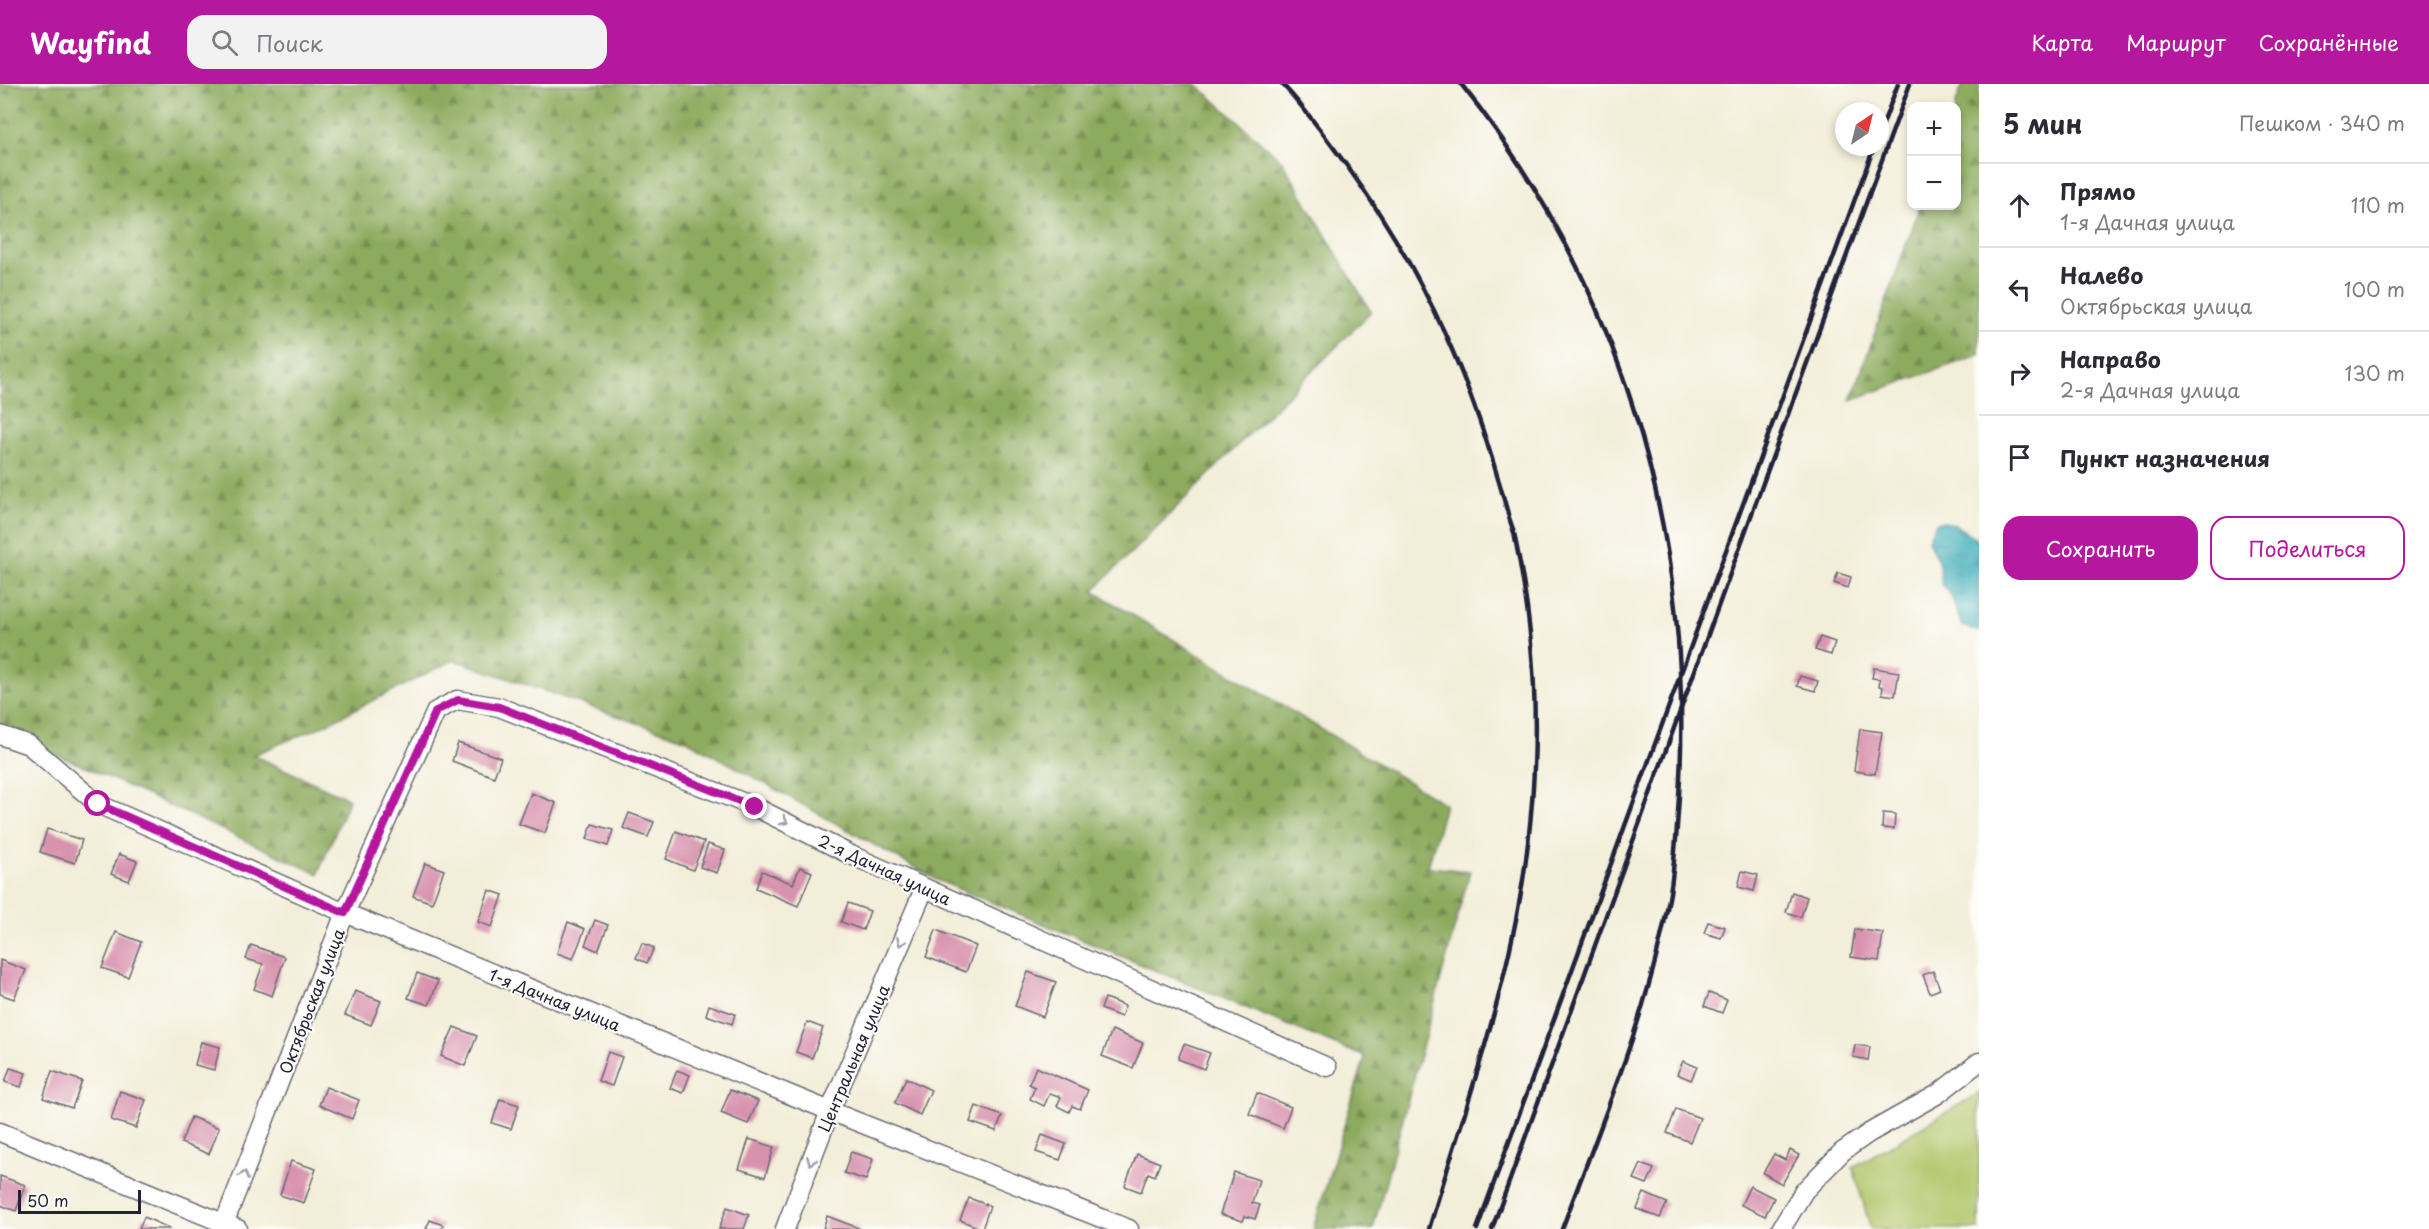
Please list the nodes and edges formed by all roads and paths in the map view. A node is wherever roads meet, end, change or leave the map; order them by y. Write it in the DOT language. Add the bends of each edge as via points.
graph roads {
  1 [pos="436,711"];
  2 [pos="0,735"];
  3 [pos="924,889"];
  4 [pos="345,913"];
  5 [pos="1979,1062"];
  6 [pos="1327,1067"];
  7 [pos="830,1111"];
  8 [pos="0,1132"];
  9 [pos="228,1227"];
  10 [pos="785,1229"];
  11 [pos="1129,1229"];
  12 [pos="1781,1229"];
  1 -- 3 [label="street, 2-я Дачная улица, one-way" via="458,700 499,707 755,807"];
  1 -- 4 [label="street, Октябрьская улица"];
  2 -- 4 [label="street, 1-я Дачная улица" via="29,746 98,804"];
  3 -- 6 [label="street, 2-я Дачная улица"];
  3 -- 7 [label="street, Центральная улица, one-way"];
  4 -- 7 [label="street, 1-я Дачная улица"];
  9 -- 4 [label="street, Октябрьская улица, one-way"];
  5 -- 12 [label="street" via="1938,1094 1842,1152 1804,1191"];
  7 -- 10 [label="street, Центральная улица, one-way"];
  7 -- 11 [label="street, 1-я Дачная улица"];
  8 -- 9 [label="street"];
}
